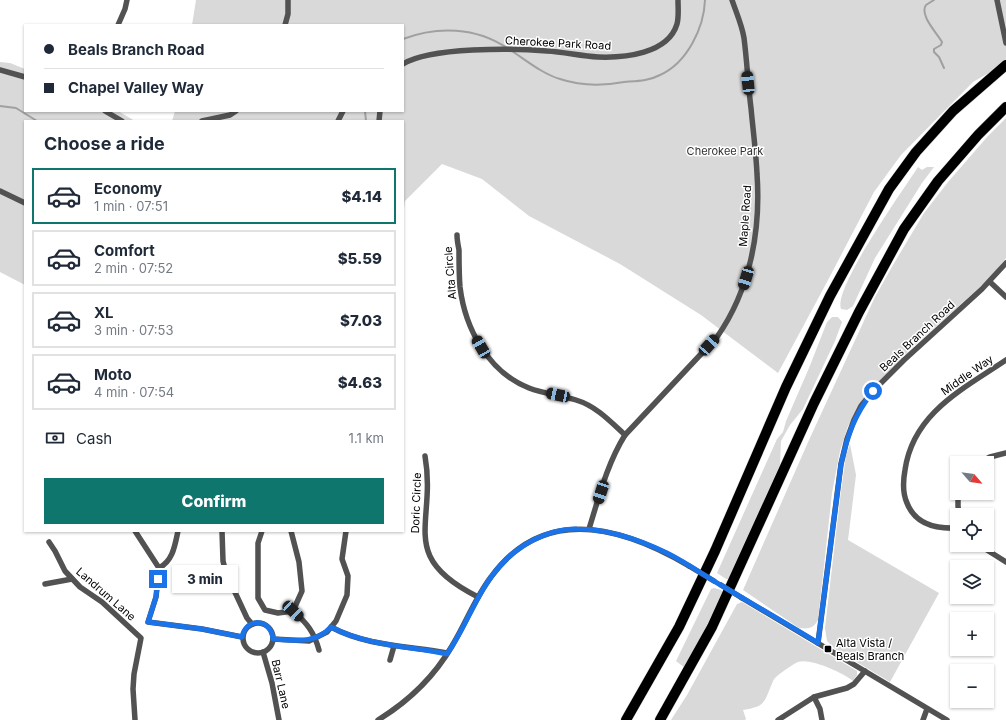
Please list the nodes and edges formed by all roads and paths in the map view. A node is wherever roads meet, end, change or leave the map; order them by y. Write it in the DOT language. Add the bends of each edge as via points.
graph roads {
  1 [pos="127,0"];
  2 [pos="288,0"];
  3 [pos="678,0"];
  4 [pos="732,0"];
  5 [pos="997,0"];
  6 [pos="118,24"];
  7 [pos="285,24"];
  8 [pos="1006,43"];
  9 [pos="404,64"];
  10 [pos="1006,65"];
  11 [pos="0,70"];
  12 [pos="24,77"];
  13 [pos="1006,108"];
  14 [pos="107,112"];
  15 [pos="234,112"];
  16 [pos="120,120"];
  17 [pos="207,120"];
  18 [pos="0,191"];
  19 [pos="24,203"];
  20 [pos="457,235"];
  21 [pos="1006,263"];
  22 [pos="990,282"];
  23 [pos="1006,297"];
  24 [pos="1006,360"];
  25 [pos="625,435"];
  26 [pos="1006,453"];
  27 [pos="425,456"];
  28 [pos="994,456"];
  29 [pos="950,527"];
  30 [pos="589,529"];
  31 [pos="136,532"];
  32 [pos="178,532"];
  33 [pos="222,532"];
  34 [pos="262,532"];
  35 [pos="291,532"];
  36 [pos="346,532"];
  37 [pos="49,542"];
  38 [pos="990,552"];
  39 [pos="1006,562"];
  40 [pos="159,568"];
  41 [pos="72,579"];
  42 [pos="45,584"];
  43 [pos="478,597"];
  44 [pos="293,611"];
  45 [pos="252,624"];
  46 [pos="331,627"];
  47 [pos="242,637"];
  48 [pos="315,638"];
  49 [pos="273,639"];
  50 [pos="818,643"];
  51 [pos="394,646"];
  52 [pos="319,650"];
  53 [pos="263,652"];
  54 [pos="447,654"];
  55 [pos="390,660"];
  56 [pos="865,671"];
  57 [pos="814,697"];
  58 [pos="927,709"];
  59 [pos="135,720"];
  60 [pos="278,720"];
  61 [pos="378,720"];
  62 [pos="626,720"];
  63 [pos="660,720"];
  64 [pos="778,720"];
  65 [pos="822,720"];
  66 [pos="923,720"];
  67 [pos="947,720"];
  1 -- 6 [label="street"];
  2 -- 7 [label="street"];
  3 -- 9 [label="street, Cherokee Park Road" via="677,23 673,32 659,45 646,52 598,57 527,49 450,52 417,58"];
  4 -- 25 [label="street, Maple Road" via="744,37 757,174 757,216 750,265 734,309 717,337"];
  5 -- 8 [label="street"];
  10 -- 62 [label="highway" via="953,111 916,152 889,189 830,296 786,387 679,627"];
  11 -- 12 [label="street"];
  13 -- 63 [label="highway" via="978,135 938,181 904,229 814,402 712,627"];
  14 -- 16 [label="street"];
  15 -- 17 [label="street"];
  18 -- 19 [label="street"];
  20 -- 25 [label="street, Alta Circle" via="462,299 476,338 487,356 518,383 588,405"];
  21 -- 22 [label="street, Beals Branch Road"];
  22 -- 23 [label="street"];
  22 -- 50 [label="street, Beals Branch Road" via="882,381 854,420 841,464"];
  24 -- 29 [label="street, Middle Way" via="946,401 914,439 907,456 903,492 911,511 920,520 933,526"];
  25 -- 30 [label="street, Maple Road" via="608,467"];
  26 -- 28 [label="street"];
  27 -- 43 [label="street, Doric Circle" via="428,476 424,532 428,552 434,564 447,578"];
  30 -- 43 [label="street" via="577,528 554,532 529,543 500,565"];
  30 -- 50 [label="street, bridge" via="637,540 662,550"];
  31 -- 40 [label="street"];
  32 -- 40 [label="street" via="174,550 166,564"];
  33 -- 45 [label="street" via="226,573"];
  34 -- 44 [label="street" via="258,543 258,598 265,610 278,613"];
  35 -- 44 [label="street" via="300,562 302,591"];
  36 -- 46 [label="street" via="342,559 348,576 347,595"];
  37 -- 41 [label="street, Landrum Lane"];
  38 -- 39 [label="street"];
  40 -- 47 [label="street" via="156,597 148,622"];
  41 -- 42 [label="street"];
  41 -- 59 [label="street, Landrum Lane" via="102,602 141,638 134,674"];
  43 -- 54 [label="street"];
  44 -- 48 [label="street" via="306,622"];
  45 -- 47 [label="street" via="245,629"];
  45 -- 49 [label="street" via="265,624 271,630"];
  46 -- 48 [label="street"];
  46 -- 51 [label="street" via="372,642"];
  47 -- 53 [label="street" via="247,649 255,653"];
  48 -- 49 [label="street" via="309,641"];
  48 -- 52 [label="street"];
  49 -- 53 [label="street" via="270,647"];
  50 -- 56 [label="street"];
  51 -- 54 [label="street"];
  51 -- 55 [label="street"];
  53 -- 60 [label="street, Barr Lane" via="272,683"];
  54 -- 61 [label="street" via="424,684"];
  56 -- 57 [label="street" via="847,688"];
  56 -- 58 [label="street"];
  57 -- 64 [label="street"];
  57 -- 65 [label="street"];
  58 -- 66 [label="street"];
  58 -- 67 [label="street"];
}
